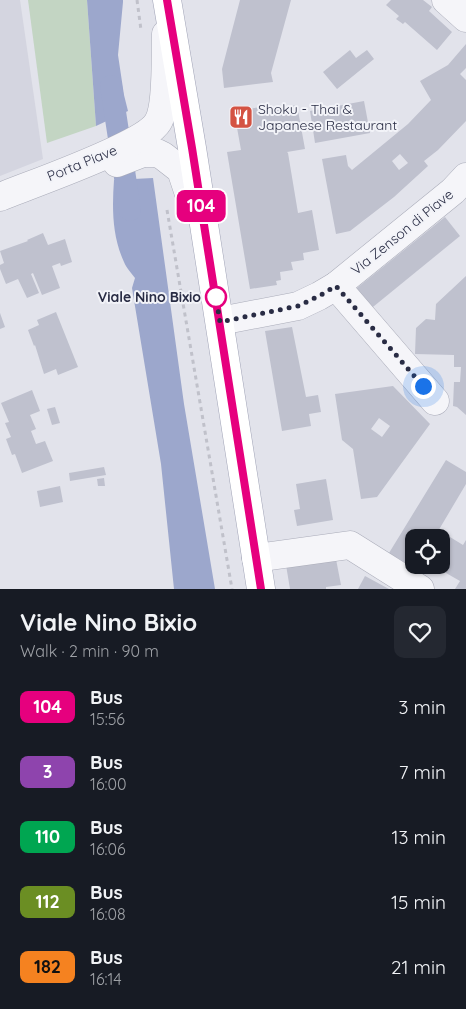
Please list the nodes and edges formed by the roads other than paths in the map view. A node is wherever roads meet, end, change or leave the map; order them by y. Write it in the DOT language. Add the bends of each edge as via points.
graph roads {
  1 [pos="167,0"];
  2 [pos="446,0"];
  3 [pos="466,18"];
  4 [pos="149,136"];
  5 [pos="94,166"];
  6 [pos="466,177"];
  7 [pos="0,197"];
  8 [pos="0,211"];
  9 [pos="209,260"];
  10 [pos="336,286"];
  11 [pos="220,322"];
  12 [pos="435,401"];
  13 [pos="256,558"];
  14 [pos="262,589"];
  15 [pos="420,589"];
  1 -- 4 [label="street" via="163,107"];
  1 -- 9 [label="main road"];
  2 -- 3 [label="street"];
  4 -- 5 [label="street, Porta Piave"];
  4 -- 9 [label="street" via="158,154 181,170"];
  5 -- 7 [label="street, Porta Piave"];
  5 -- 8 [label="street, Porta Piave"];
  6 -- 10 [label="street, Via Zenson di Piave"];
  9 -- 11 [label="main road"];
  10 -- 11 [label="street, Via Zenson di Piave" via="298,306"];
  10 -- 12 [label="street"];
  11 -- 13 [label="main road"];
  13 -- 14 [label="main road"];
  13 -- 15 [label="street" via="350,545"];
}
